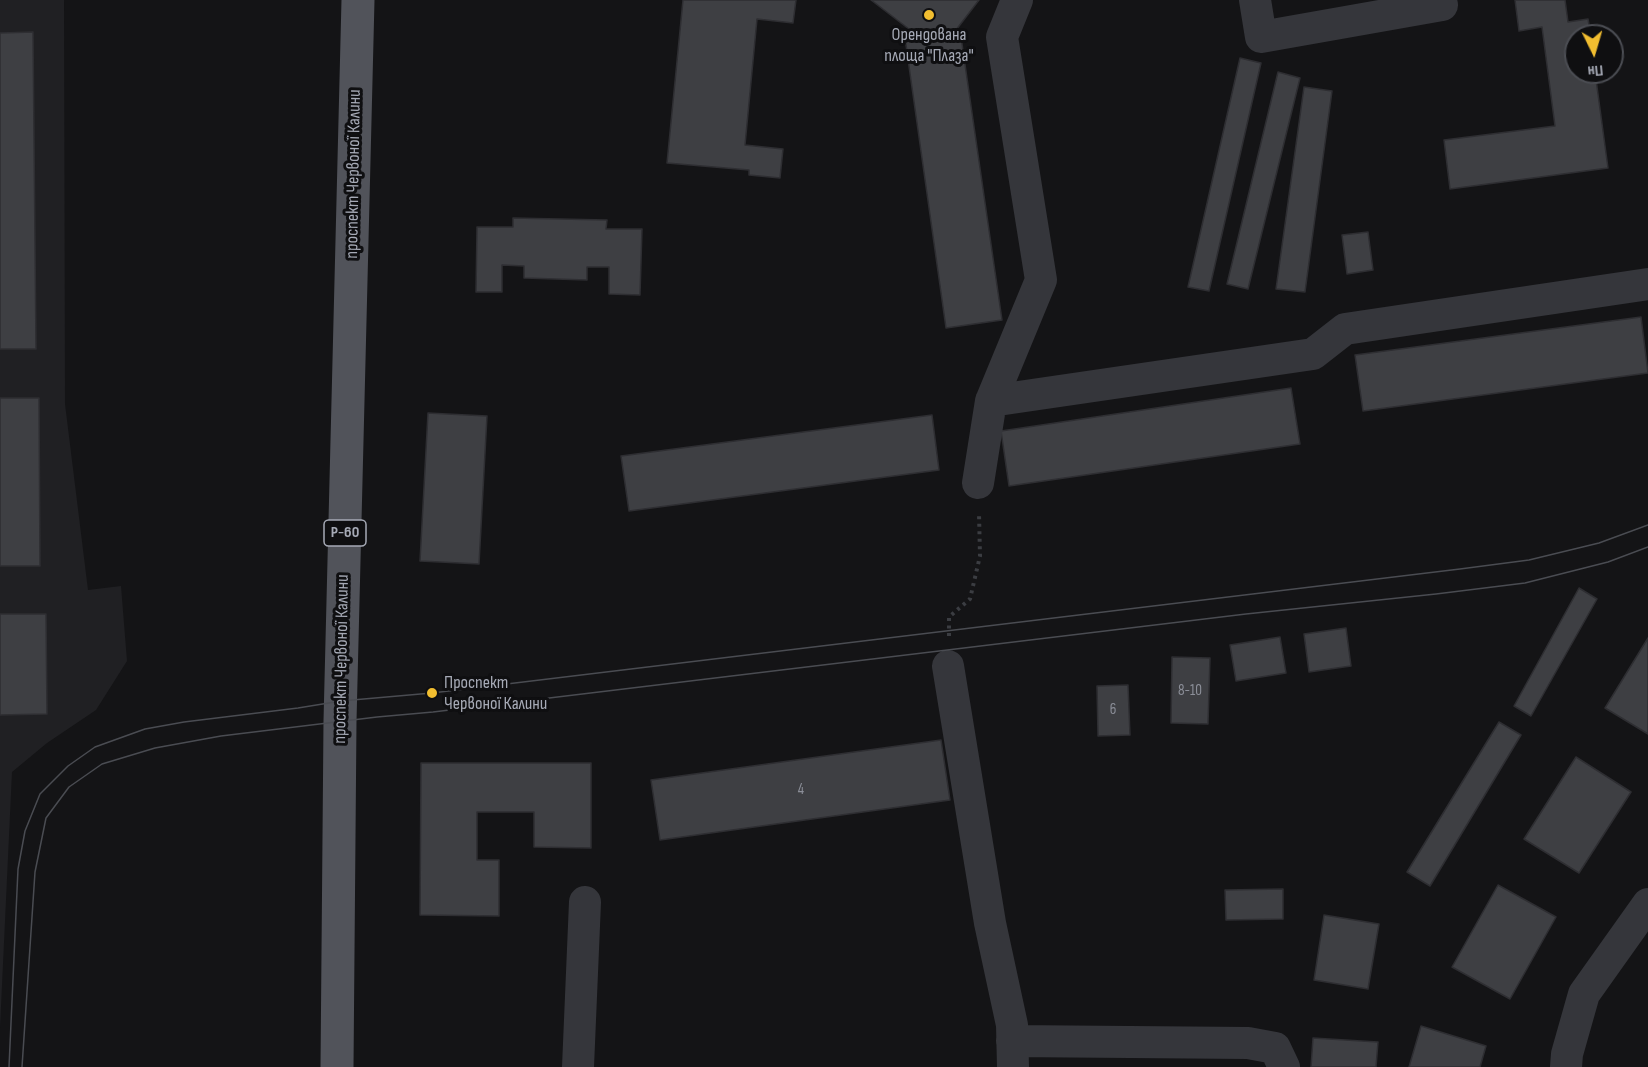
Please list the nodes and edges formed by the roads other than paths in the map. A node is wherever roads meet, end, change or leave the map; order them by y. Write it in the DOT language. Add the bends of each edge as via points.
graph roads {
  1 [pos="358,0"];
  2 [pos="1017,0"];
  3 [pos="1255,0"];
  4 [pos="1442,5"];
  5 [pos="1648,284"];
  6 [pos="991,401"];
  7 [pos="978,483"];
  8 [pos="948,666"];
  9 [pos="585,902"];
  10 [pos="1648,903"];
  11 [pos="1013,1054"];
  12 [pos="337,1067"];
  13 [pos="578,1067"];
  14 [pos="1284,1067"];
  15 [pos="1566,1067"];
  1 -- 12 [label="main road, проспект Червоної Калини / Р-60" via="340,721"];
  2 -- 6 [label="street" via="1002,37 1041,280"];
  3 -- 4 [label="street" via="1261,38"];
  5 -- 6 [label="street" via="1345,329 1313,354"];
  6 -- 7 [label="street"];
  8 -- 11 [label="street" via="990,923 1012,1025"];
  9 -- 13 [label="street"];
  10 -- 15 [label="street" via="1584,994 1566,1053"];
  11 -- 14 [label="street" via="1248,1043 1275,1048"];
}
